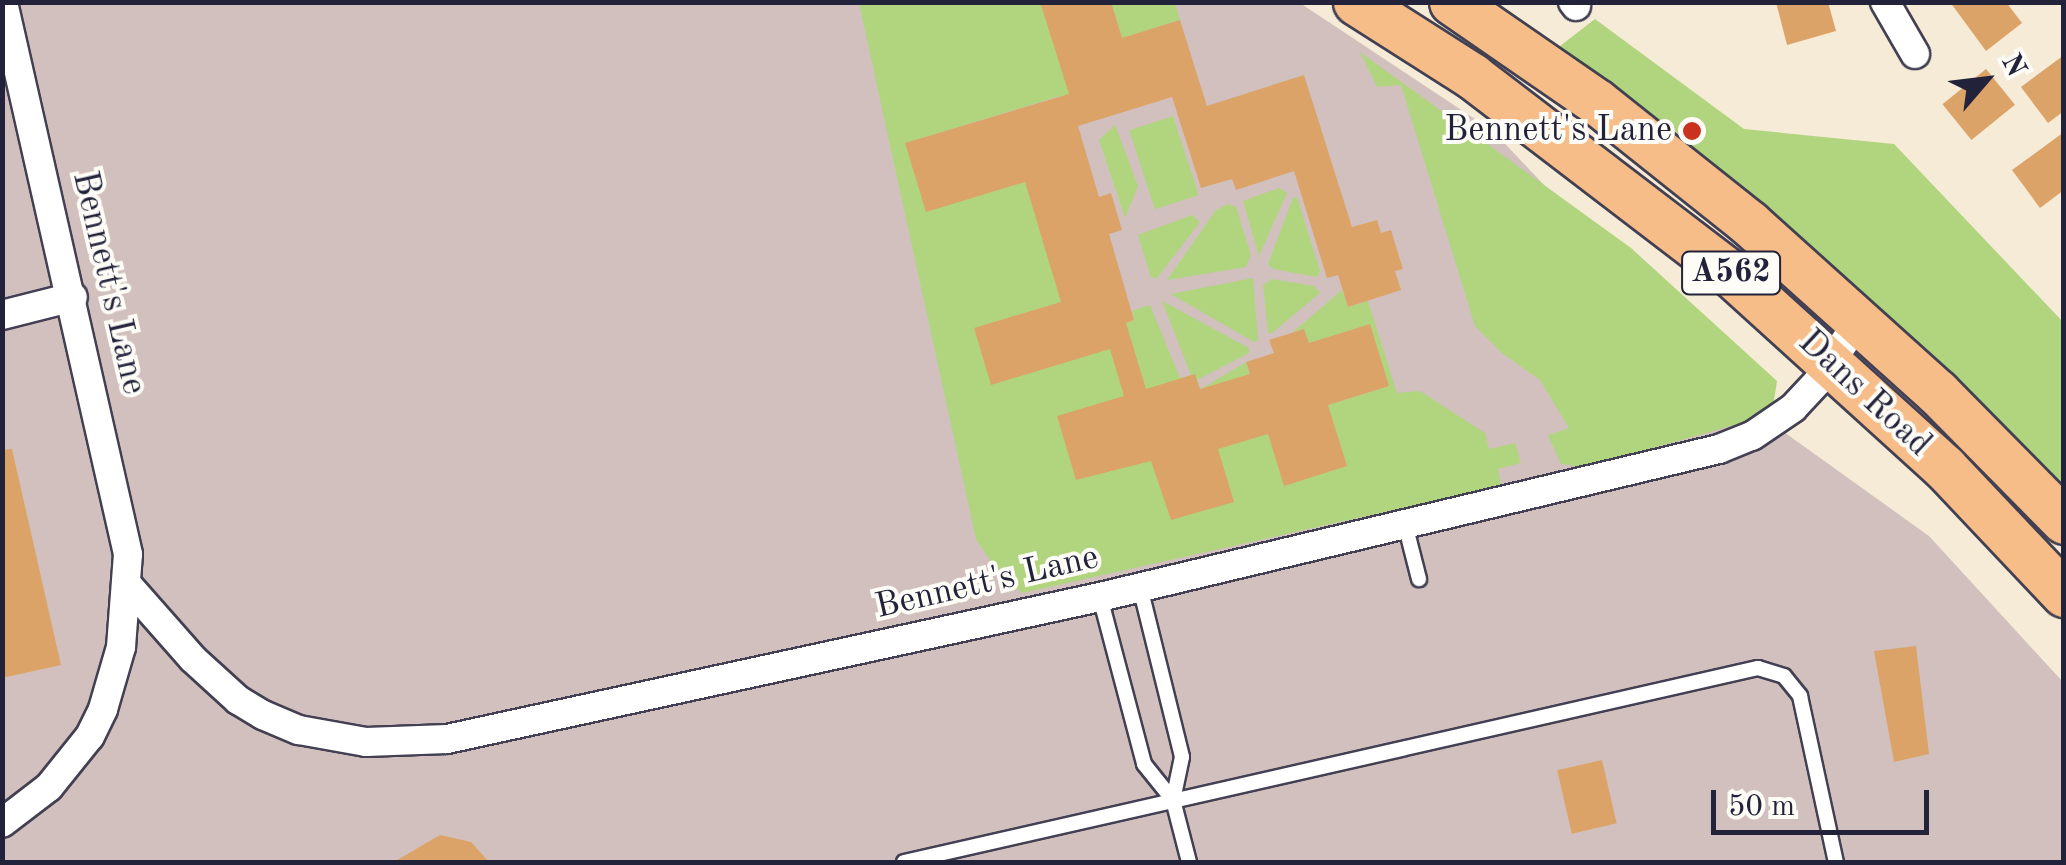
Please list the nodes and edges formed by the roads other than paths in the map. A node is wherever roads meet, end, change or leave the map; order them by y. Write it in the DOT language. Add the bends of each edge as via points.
graph roads {
  1 [pos="3,2"];
  2 [pos="1356,2"];
  3 [pos="1452,2"];
  4 [pos="1885,2"];
  5 [pos="1915,54"];
  6 [pos="73,297"];
  7 [pos="2,315"];
  8 [pos="1860,319"];
  9 [pos="1832,362"];
  10 [pos="2064,520"];
  11 [pos="1405,524"];
  12 [pos="1419,579"];
  13 [pos="126,583"];
  14 [pos="1140,587"];
  15 [pos="2064,594"];
  16 [pos="1100,597"];
  17 [pos="1172,800"];
  18 [pos="2,822"];
  19 [pos="904,862"];
  20 [pos="1189,862"];
  21 [pos="1836,862"];
  1 -- 6 [label="street, Bennett's Lane"];
  2 -- 9 [label="main road, Dans Road / A562" via="1472,76 1605,174"];
  3 -- 8 [label="main road, Dans Road / A562" via="1597,102"];
  4 -- 5 [label="street"];
  6 -- 7 [label="street"];
  6 -- 13 [label="street, Bennett's Lane" via="124,523"];
  8 -- 9 [label="street, Bennett's Lane"];
  8 -- 10 [label="main road, Dans Road / A562"];
  9 -- 11 [label="street, Bennett's Lane" via="1793,408 1738,442"];
  9 -- 15 [label="main road, Dans Road / A562"];
  11 -- 12 [label="lane"];
  11 -- 14 [label="street, Bennett's Lane"];
  13 -- 16 [label="street, Bennett's Lane" via="193,659 263,715 328,737 406,744 484,733"];
  13 -- 18 [label="street, Bennett's Lane" via="114,677 90,736 49,788"];
  14 -- 16 [label="street, Bennett's Lane"];
  14 -- 17 [label="lane" via="1182,757"];
  16 -- 17 [label="lane" via="1144,764"];
  17 -- 19 [label="lane"];
  17 -- 20 [label="lane"];
  17 -- 21 [label="lane" via="1758,668 1784,676 1800,696"];
}
